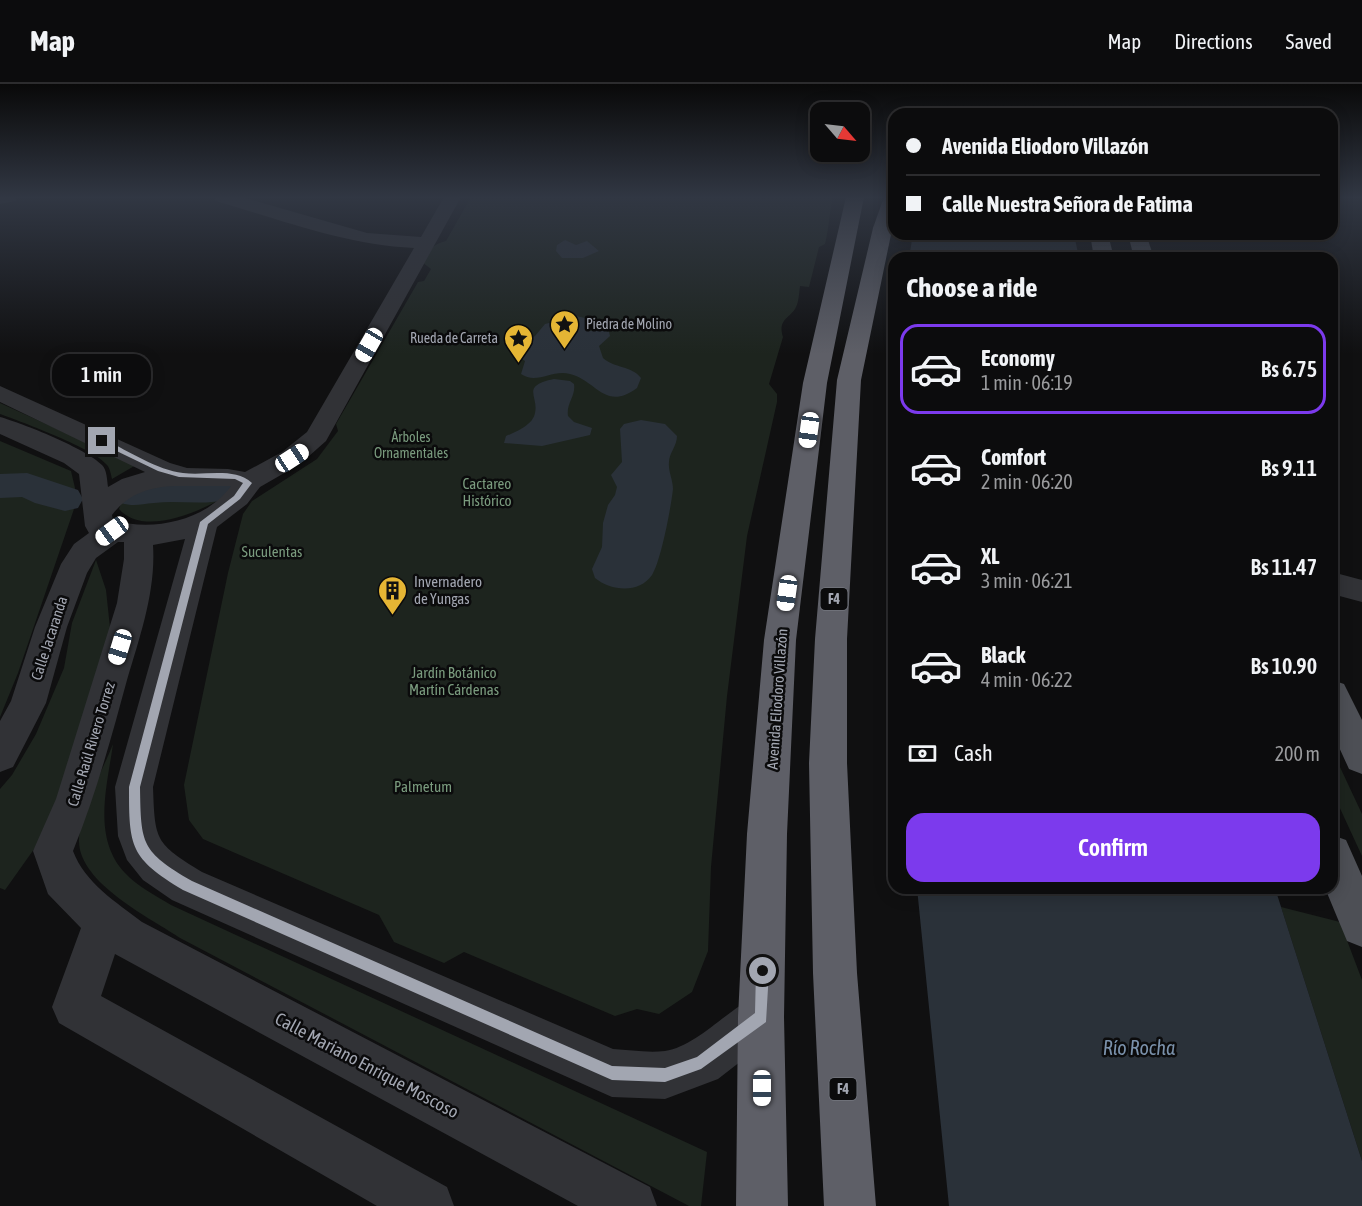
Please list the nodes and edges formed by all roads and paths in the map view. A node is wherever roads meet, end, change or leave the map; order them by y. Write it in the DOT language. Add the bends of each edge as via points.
graph roads {
  1 [pos="423,249"];
  2 [pos="844,249"];
  3 [pos="877,249"];
  4 [pos="0,393"];
  5 [pos="0,426"];
  6 [pos="182,476"];
  7 [pos="248,483"];
  8 [pos="204,522"];
  9 [pos="116,527"];
  10 [pos="1338,585"];
  11 [pos="1362,591"];
  12 [pos="1338,707"];
  13 [pos="0,756"];
  14 [pos="1362,758"];
  15 [pos="1338,868"];
  16 [pos="63,880"];
  17 [pos="105,920"];
  18 [pos="1362,926"];
  19 [pos="761,1017"];
  20 [pos="428,1206"];
  21 [pos="632,1206"];
  22 [pos="762,1206"];
  23 [pos="850,1206"];
  1 -- 7 [label="street" via="317,436 303,451"];
  2 -- 19 [label="highway, Avenida Eliodoro Villazón" via="815,383 780,640 767,834"];
  3 -- 23 [label="highway, F4" via="849,380 831,650 829,786 835,973"];
  4 -- 6 [label="street"];
  5 -- 9 [label="street, Calle Raúl Rivero Torrez" via="73,457 92,470"];
  6 -- 7 [label="street" via="237,477"];
  6 -- 9 [label="street, Calle Jacaranda" via="133,483 117,492"];
  7 -- 8 [label="street" via="237,498"];
  8 -- 9 [label="street" via="169,533"];
  8 -- 19 [label="street" via="134,787 135,827 143,852 156,867 187,886 612,1073 665,1075 701,1062"];
  9 -- 13 [label="street, Calle Jacaranda" via="85,551 72,572 28,703"];
  9 -- 16 [label="street, Calle Raúl Rivero Torrez" via="139,559 133,603 75,800 53,851"];
  10 -- 11 [label="street"];
  12 -- 14 [label="main road"];
  15 -- 18 [label="main road"];
  16 -- 17 [label="street, Calle Mariano Enrique Moscoso"];
  17 -- 20 [label="street" via="75,1007"];
  17 -- 21 [label="street, Calle Mariano Enrique Moscoso" via="127,937"];
  19 -- 22 [label="highway, Avenida Eliodoro Villazón"];
}
